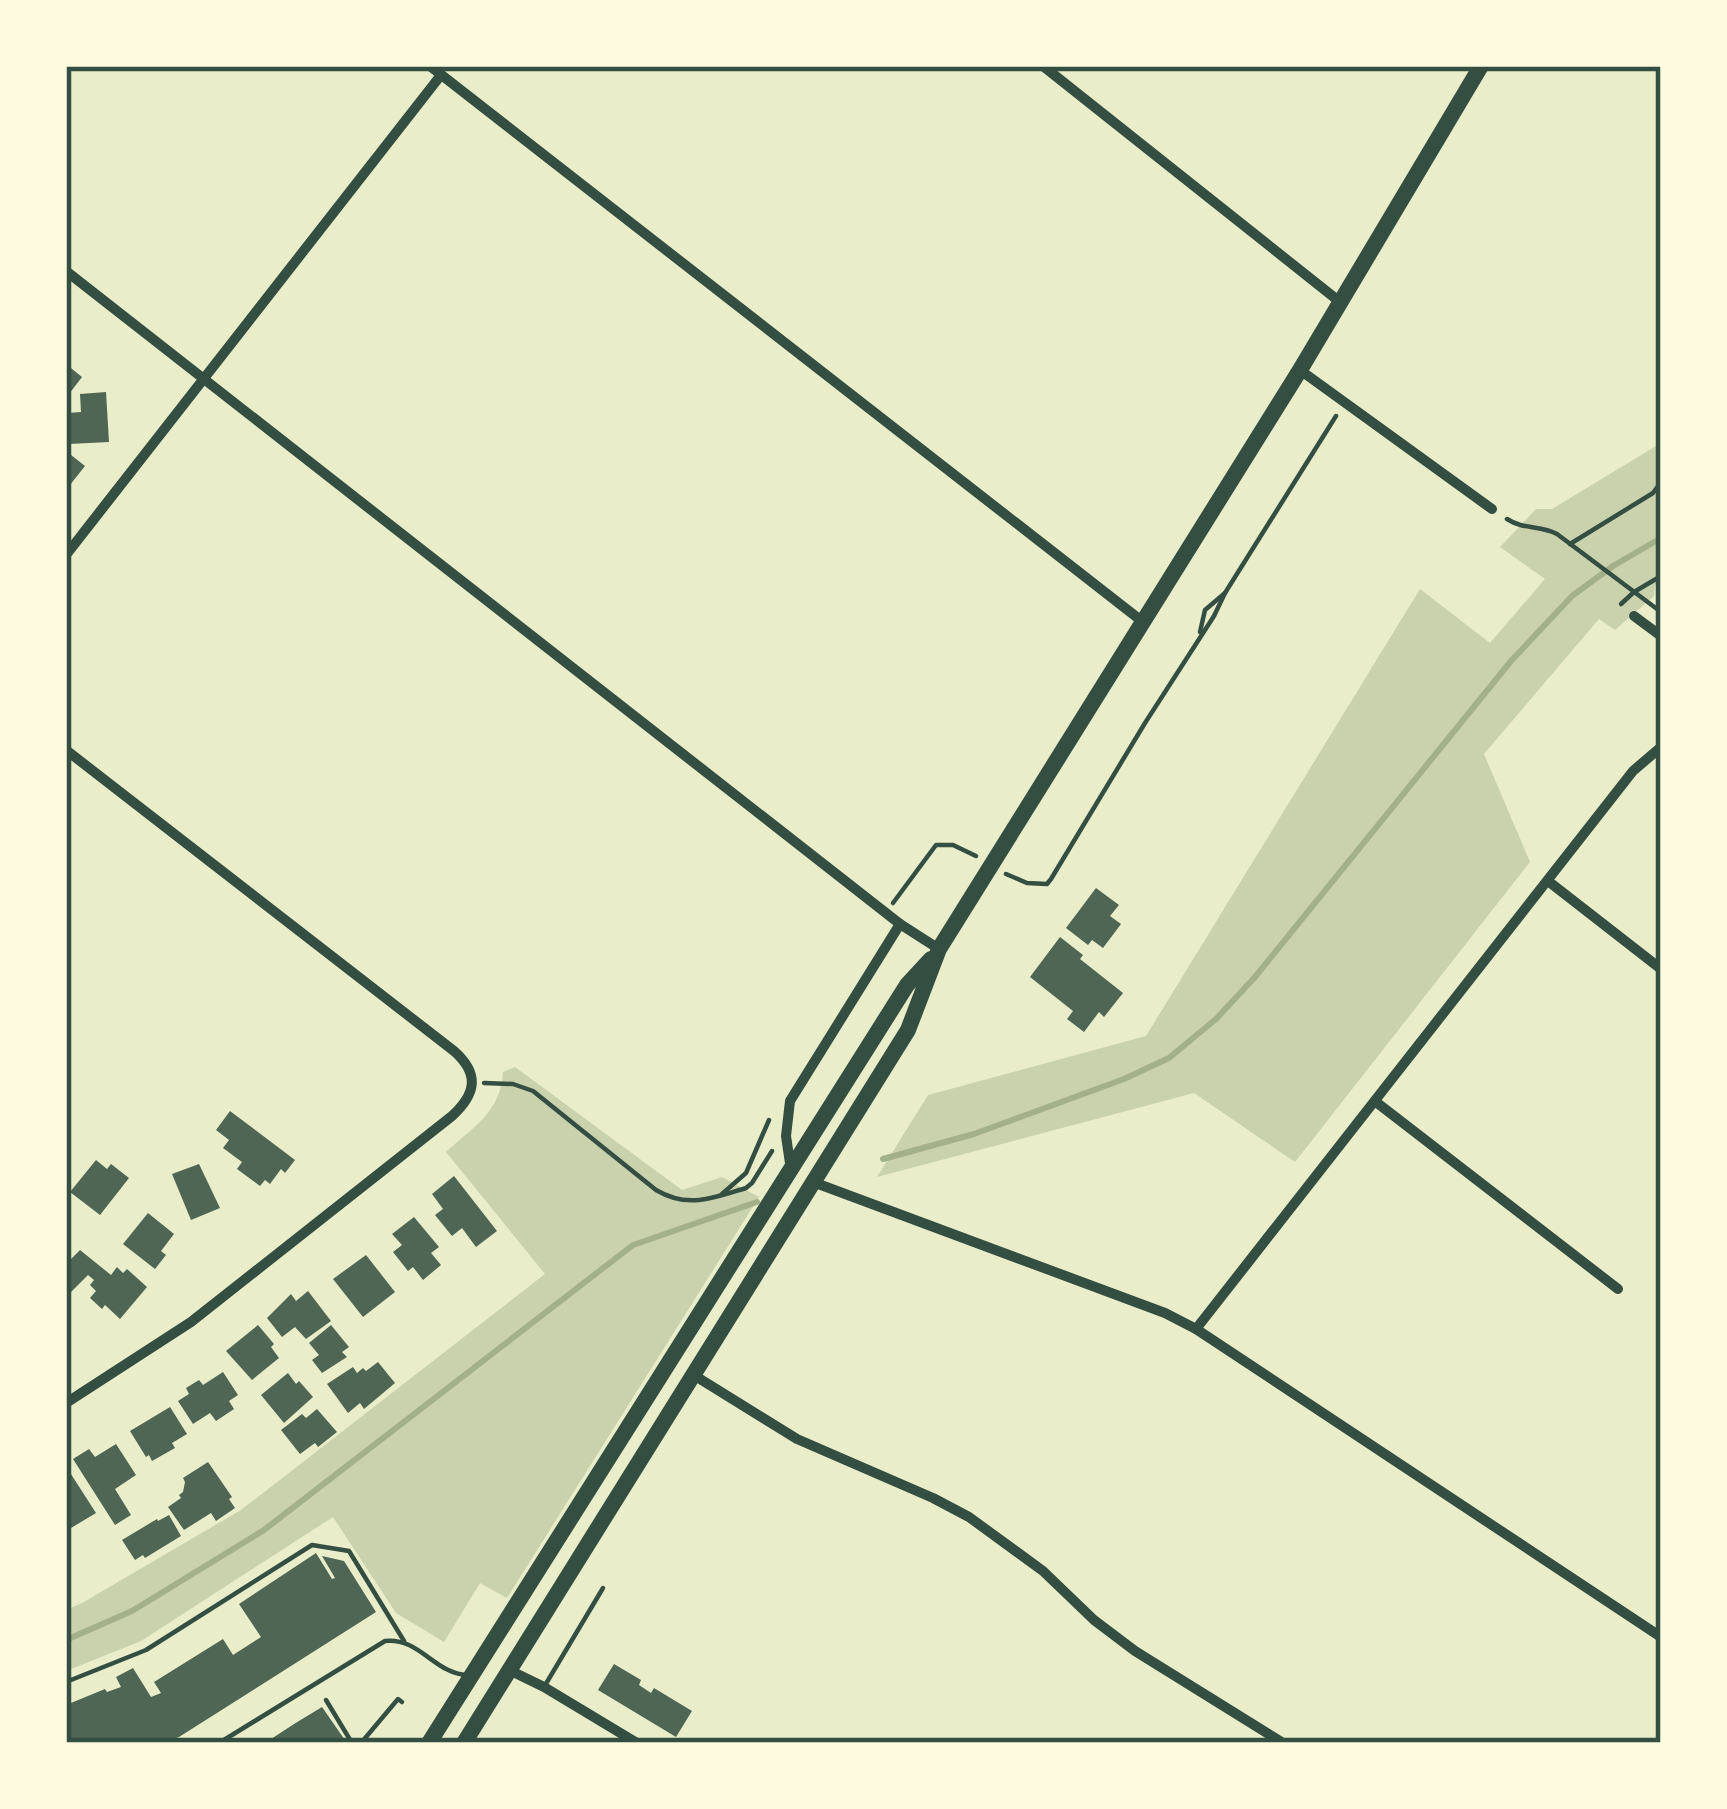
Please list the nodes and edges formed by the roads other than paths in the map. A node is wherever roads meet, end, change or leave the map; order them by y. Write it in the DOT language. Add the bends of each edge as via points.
graph roads {
  1 [pos="1043,66"];
  2 [pos="1481,66"];
  3 [pos="435,70"];
  4 [pos="66,271"];
  5 [pos="1340,302"];
  6 [pos="1300,370"];
  7 [pos="203,378"];
  8 [pos="1492,509"];
  9 [pos="66,555"];
  10 [pos="1634,616"];
  11 [pos="1143,622"];
  12 [pos="1661,636"];
  13 [pos="1661,747"];
  14 [pos="66,750"];
  15 [pos="1547,881"];
  16 [pos="900,924"];
  17 [pos="939,950"];
  18 [pos="1661,969"];
  19 [pos="1376,1102"];
  20 [pos="775,1104"];
  21 [pos="788,1111"];
  22 [pos="791,1170"];
  23 [pos="813,1183"];
  24 [pos="1618,1289"];
  25 [pos="1196,1329"];
  26 [pos="692,1374"];
  27 [pos="66,1403"];
  28 [pos="603,1588"];
  29 [pos="1661,1637"];
  30 [pos="404,1641"];
  31 [pos="509,1670"];
  32 [pos="472,1675"];
  33 [pos="66,1682"];
  34 [pos="544,1687"];
  35 [pos="219,1743"];
  36 [pos="429,1743"];
  37 [pos="464,1743"];
  38 [pos="637,1743"];
  39 [pos="1282,1743"];
  1 -- 5 [label="street"];
  2 -- 5 [label="main road"];
  3 -- 7 [label="street"];
  3 -- 11 [label="street"];
  4 -- 7 [label="street"];
  5 -- 6 [label="main road"];
  6 -- 8 [label="street"];
  6 -- 11 [label="main road"];
  7 -- 9 [label="street"];
  7 -- 16 [label="street"];
  10 -- 12 [label="street"];
  11 -- 17 [label="main road"];
  13 -- 15 [label="street"];
  14 -- 27 [label="street" via="454,1052 472,1082 452,1116 191,1322"];
  15 -- 18 [label="street"];
  15 -- 19 [label="street"];
  16 -- 17 [label="street"];
  16 -- 21 [label="street"];
  17 -- 22 [label="main road" via="907,985"];
  17 -- 23 [label="main road" via="908,1030"];
  19 -- 24 [label="street"];
  19 -- 25 [label="street"];
  20 -- 21 [label="lane"];
  21 -- 22 [label="street"];
  22 -- 23 [label="main road"];
  22 -- 32 [label="main road"];
  23 -- 25 [label="street"];
  23 -- 26 [label="main road"];
  25 -- 29 [label="street"];
  26 -- 31 [label="main road"];
  26 -- 39 [label="street" via="797,1439 969,1517 1135,1651"];
  28 -- 34 [label="lane"];
  30 -- 32 [label="lane" via="455,1675"];
  30 -- 33 [label="lane" via="349,1551 311,1545 146,1650"];
  30 -- 35 [label="lane" via="385,1641"];
  31 -- 32 [label="main road"];
  31 -- 34 [label="street"];
  31 -- 37 [label="main road"];
  32 -- 36 [label="main road"];
  34 -- 38 [label="street"];
}
